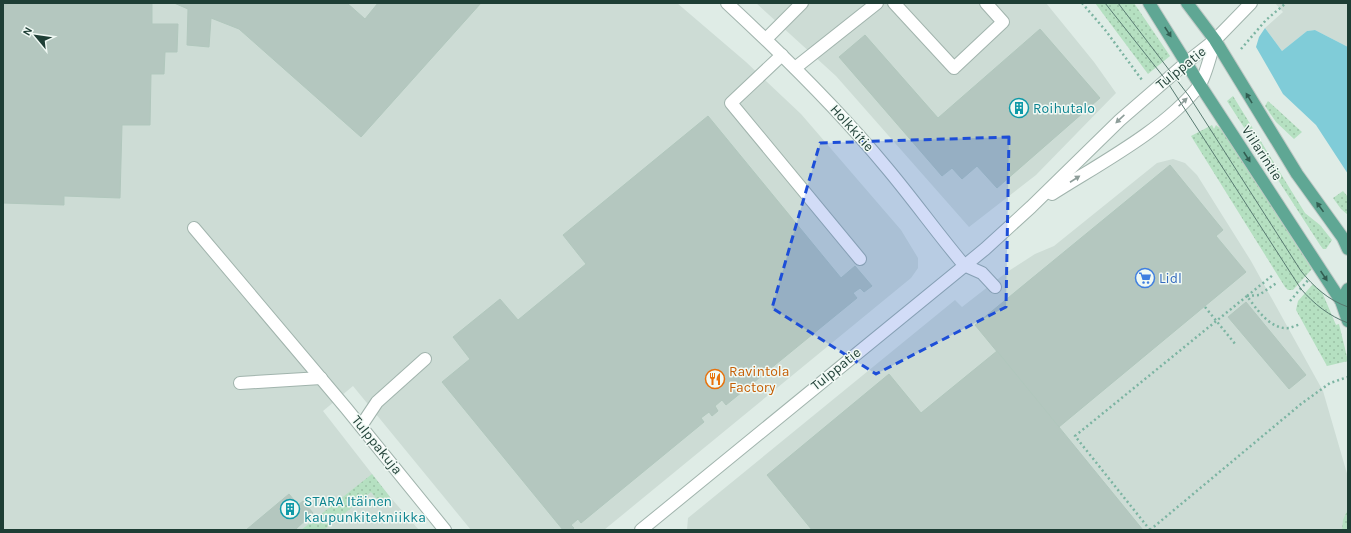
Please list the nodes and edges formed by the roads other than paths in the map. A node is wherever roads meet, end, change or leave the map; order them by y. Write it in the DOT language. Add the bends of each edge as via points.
graph roads {
  1 [pos="727,3"];
  2 [pos="802,3"];
  3 [pos="877,3"];
  4 [pos="894,3"];
  5 [pos="986,3"];
  6 [pos="1149,3"];
  7 [pos="1187,3"];
  8 [pos="1251,3"];
  9 [pos="766,39"];
  10 [pos="1215,40"];
  11 [pos="782,55"];
  12 [pos="1187,62"];
  13 [pos="795,68"];
  14 [pos="1200,85"];
  15 [pos="1031,207"];
  16 [pos="194,228"];
  17 [pos="1348,249"];
  18 [pos="860,259"];
  19 [pos="964,265"];
  20 [pos="995,287"];
  21 [pos="1348,289"];
  22 [pos="1344,301"];
  23 [pos="1348,321"];
  24 [pos="426,359"];
  25 [pos="321,378"];
  26 [pos="240,383"];
  27 [pos="361,426"];
  28 [pos="445,530"];
  29 [pos="640,530"];
  1 -- 9 [label="street, Holkkitie"];
  2 -- 9 [label="street"];
  3 -- 13 [label="street"];
  4 -- 5 [label="street" via="954,68 1003,22"];
  6 -- 12 [label="main road, Viilarintie, one-way"];
  7 -- 10 [label="main road, Viilarintie"];
  8 -- 10 [label="street"];
  9 -- 11 [label="street, Holkkitie"];
  10 -- 12 [label="street, Tulppatie"];
  10 -- 14 [label="street, Tulppatie"];
  17 -- 10 [label="main road, Viilarintie, one-way" via="1343,238 1292,167"];
  11 -- 13 [label="street, Holkkitie"];
  11 -- 18 [label="street" via="731,103"];
  12 -- 14 [label="main road, Viilarintie"];
  12 -- 15 [label="street, Tulppatie, one-way" via="1120,120"];
  13 -- 19 [label="street, Holkkitie" via="851,127"];
  15 -- 14 [label="street, Tulppatie, one-way" via="1145,135"];
  14 -- 22 [label="main road, Viilarintie, one-way"];
  15 -- 19 [label="street, Tulppatie"];
  16 -- 25 [label="street, Tulppakuja"];
  19 -- 20 [label="street" via="982,273"];
  19 -- 29 [label="street, Tulppatie"];
  21 -- 22 [label="main road"];
  22 -- 23 [label="main road, Viilarintie"];
  24 -- 27 [label="street" via="377,402"];
  25 -- 26 [label="street"];
  25 -- 27 [label="street, Tulppakuja"];
  27 -- 28 [label="street, Tulppakuja"];
}
